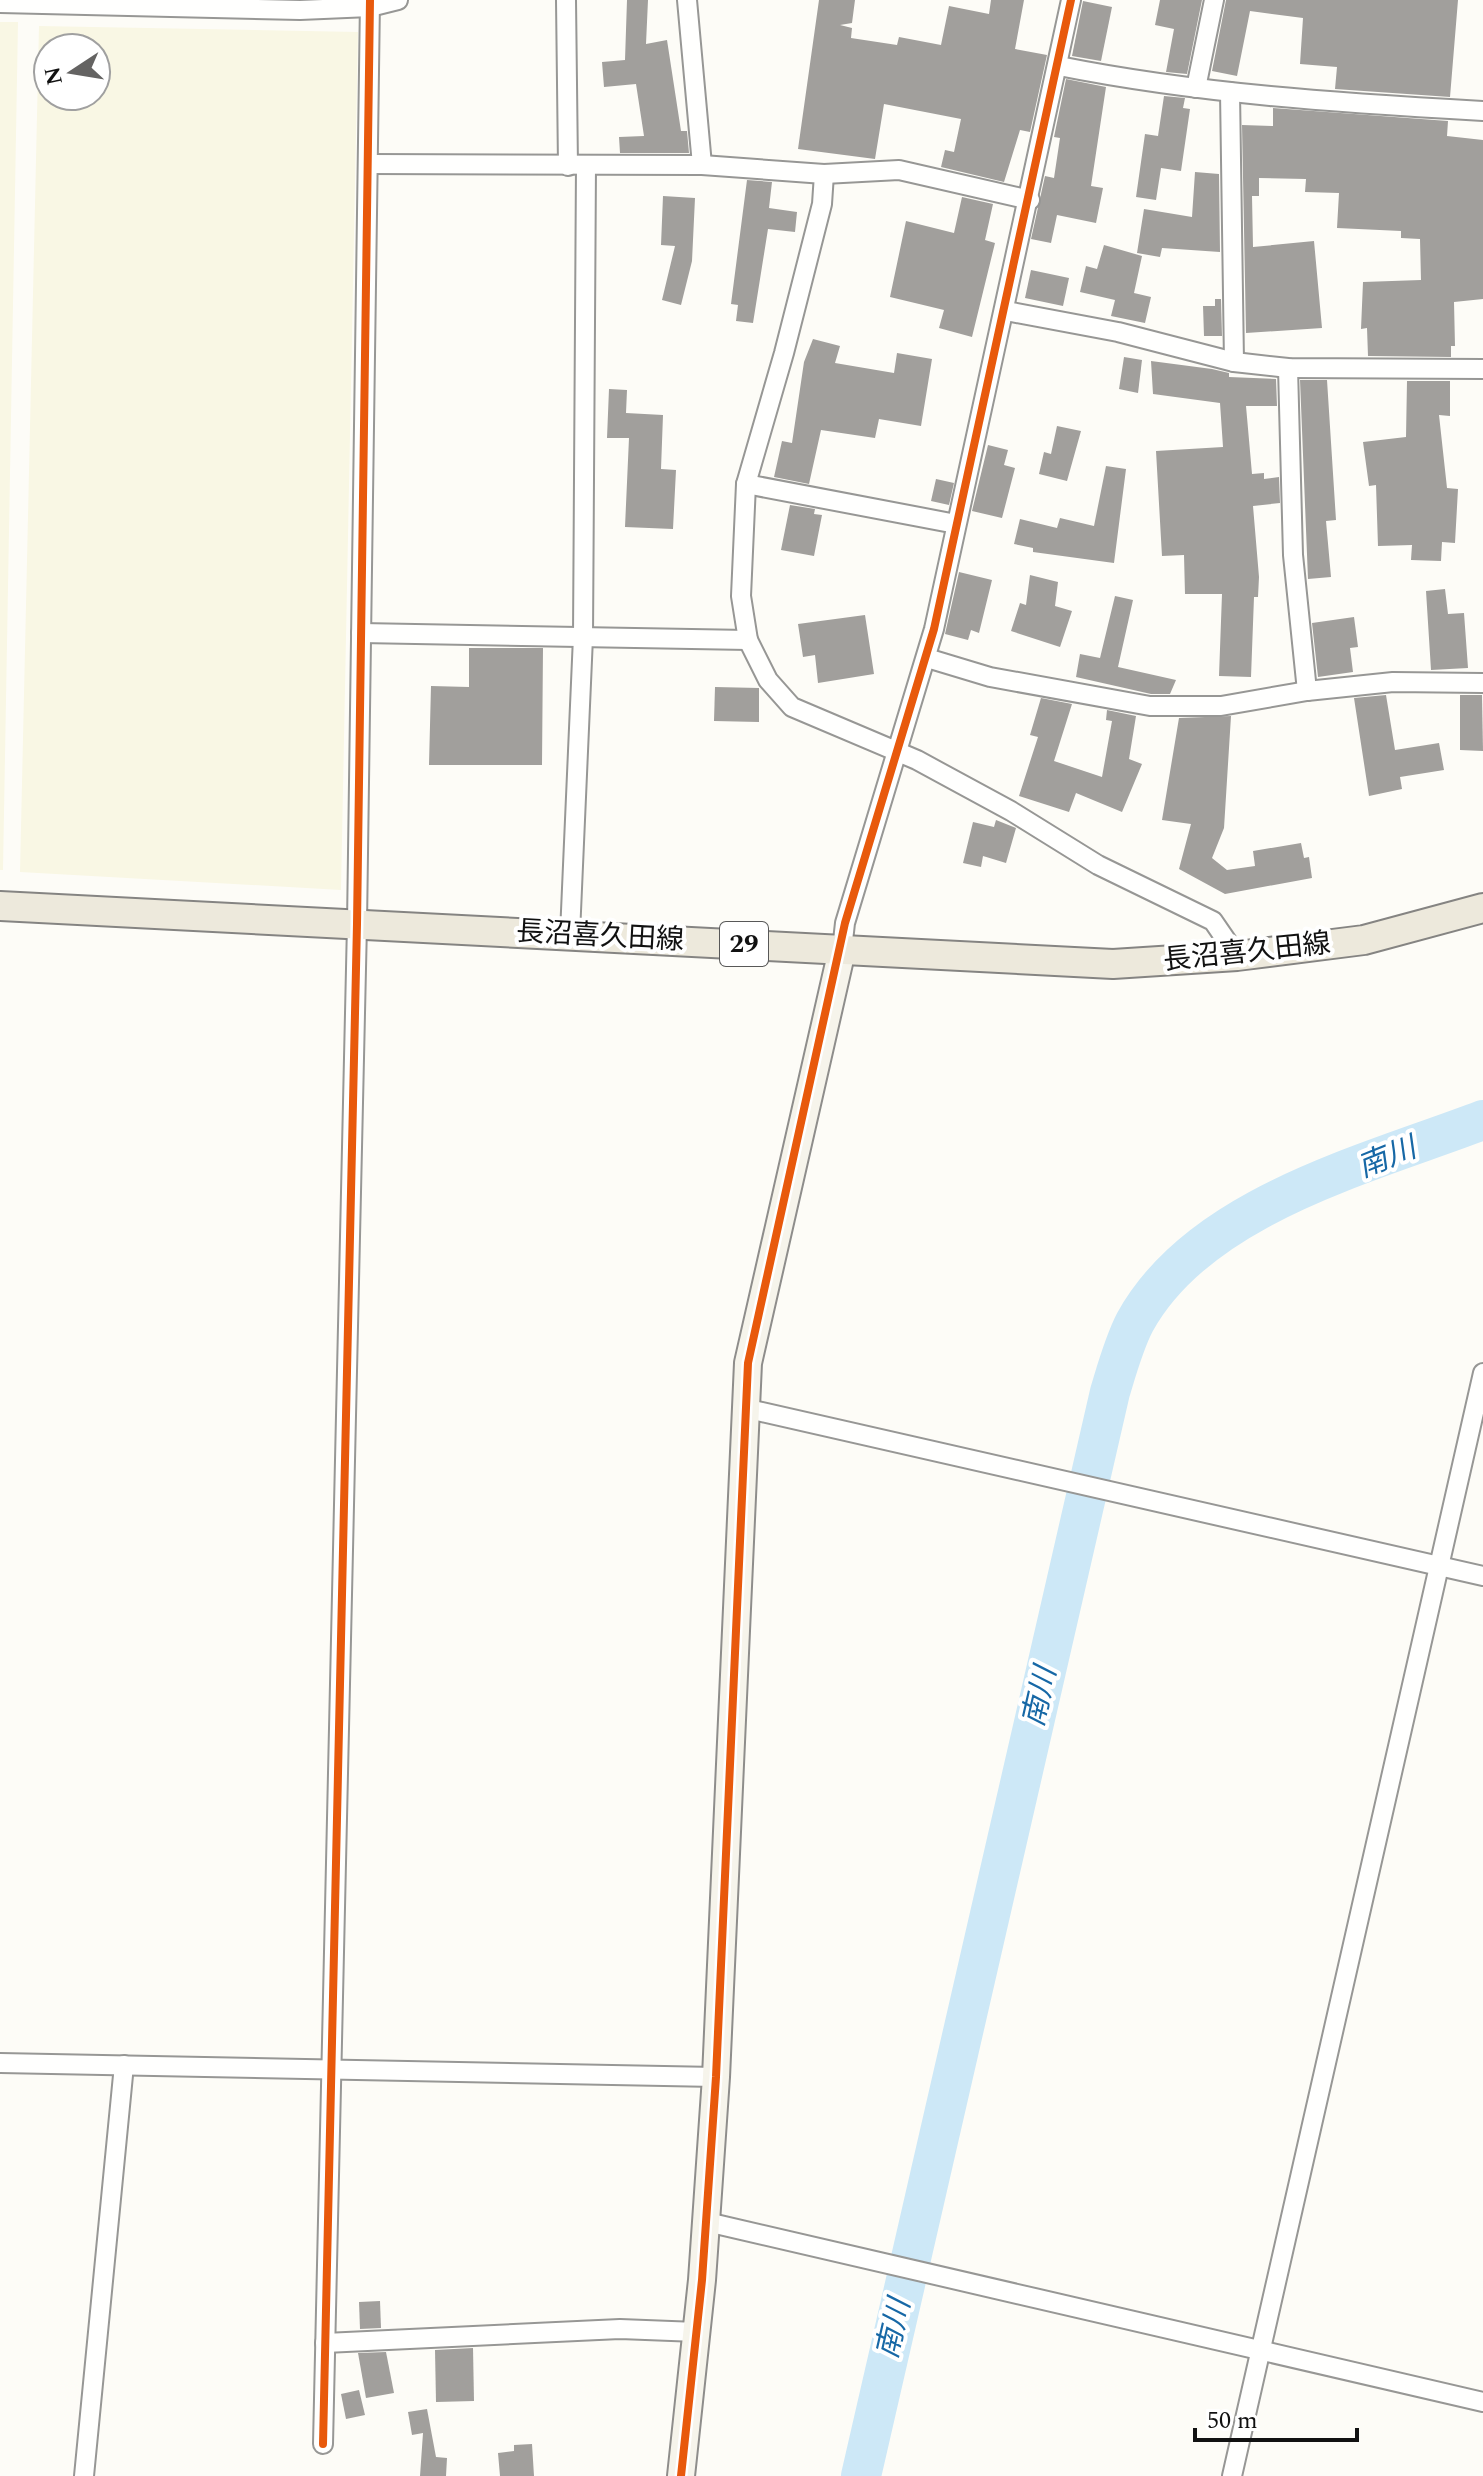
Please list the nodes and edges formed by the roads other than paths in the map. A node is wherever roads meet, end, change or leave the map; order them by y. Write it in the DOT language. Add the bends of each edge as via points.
graph roads {
  1 [pos="398,0"];
  2 [pos="566,0"];
  3 [pos="687,0"];
  4 [pos="1071,0"];
  5 [pos="1214,0"];
  6 [pos="0,3"];
  7 [pos="370,4"];
  8 [pos="1059,66"];
  9 [pos="1196,88"];
  10 [pos="1230,92"];
  11 [pos="1483,111"];
  12 [pos="369,164"];
  13 [pos="702,165"];
  14 [pos="577,166"];
  15 [pos="824,174"];
  16 [pos="1030,200"];
  17 [pos="1006,311"];
  18 [pos="1234,362"];
  19 [pos="1288,368"];
  20 [pos="1483,369"];
  21 [pos="746,484"];
  22 [pos="956,524"];
  23 [pos="361,633"];
  24 [pos="583,637"];
  25 [pos="748,640"];
  26 [pos="927,658"];
  27 [pos="1483,683"];
  28 [pos="1307,691"];
  29 [pos="896,751"];
  30 [pos="0,906"];
  31 [pos="1483,908"];
  32 [pos="357,924"];
  33 [pos="570,934"];
  34 [pos="842,950"];
  35 [pos="1237,956"];
  36 [pos="1483,1373"];
  37 [pos="744,1408"];
  38 [pos="1440,1566"];
  39 [pos="1483,1576"];
  40 [pos="0,2063"];
  41 [pos="124,2065"];
  42 [pos="331,2070"];
  43 [pos="716,2077"];
  44 [pos="707,2222"];
  45 [pos="697,2332"];
  46 [pos="325,2343"];
  47 [pos="1261,2350"];
  48 [pos="1483,2402"];
  49 [pos="323,2444"];
  50 [pos="84,2476"];
  51 [pos="681,2476"];
  52 [pos="1232,2476"];
  1 -- 7 [label="street"];
  2 -- 14 [label="street"];
  3 -- 13 [label="street"];
  4 -- 8 [label="street"];
  5 -- 9 [label="street"];
  6 -- 7 [label="street" via="300,10"];
  7 -- 12 [label="street"];
  8 -- 9 [label="street"];
  8 -- 16 [label="street"];
  9 -- 10 [label="street"];
  10 -- 11 [label="street"];
  10 -- 18 [label="street"];
  12 -- 14 [label="street"];
  12 -- 23 [label="street"];
  13 -- 14 [label="street"];
  13 -- 15 [label="street"];
  14 -- 24 [label="street"];
  15 -- 16 [label="street" via="899,170"];
  15 -- 21 [label="street" via="822,204"];
  16 -- 17 [label="street"];
  17 -- 18 [label="street"];
  17 -- 22 [label="street"];
  18 -- 19 [label="street"];
  19 -- 20 [label="street"];
  19 -- 28 [label="street" via="1293,555"];
  21 -- 22 [label="street"];
  21 -- 25 [label="street" via="741,596"];
  22 -- 26 [label="street"];
  23 -- 24 [label="street"];
  23 -- 32 [label="street"];
  24 -- 25 [label="street"];
  24 -- 33 [label="street"];
  25 -- 29 [label="street" via="768,680 792,707"];
  26 -- 28 [label="street" via="990,677 1150,706 1221,706"];
  26 -- 29 [label="street"];
  27 -- 28 [label="street" via="1393,682"];
  29 -- 34 [label="street" via="845,923"];
  29 -- 35 [label="street" via="1011,811 1098,865 1213,921"];
  30 -- 32 [label="main road, 長沼喜久田線 / 29"];
  31 -- 35 [label="main road, 長沼喜久田線 / 29" via="1364,940"];
  32 -- 33 [label="main road, 長沼喜久田線 / 29"];
  32 -- 42 [label="street"];
  33 -- 34 [label="main road, 長沼喜久田線 / 29"];
  34 -- 35 [label="main road, 長沼喜久田線 / 29" via="1113,964"];
  34 -- 37 [label="street" via="754,1329"];
  36 -- 38 [label="street"];
  37 -- 38 [label="street"];
  37 -- 43 [label="street"];
  38 -- 39 [label="street"];
  38 -- 47 [label="street"];
  40 -- 41 [label="street"];
  41 -- 42 [label="street"];
  41 -- 50 [label="street"];
  42 -- 43 [label="street"];
  42 -- 46 [label="street"];
  43 -- 44 [label="street"];
  44 -- 45 [label="street"];
  44 -- 47 [label="street"];
  45 -- 46 [label="street" via="620,2329"];
  45 -- 51 [label="street"];
  46 -- 49 [label="street"];
  47 -- 48 [label="street"];
  47 -- 52 [label="street"];
}
